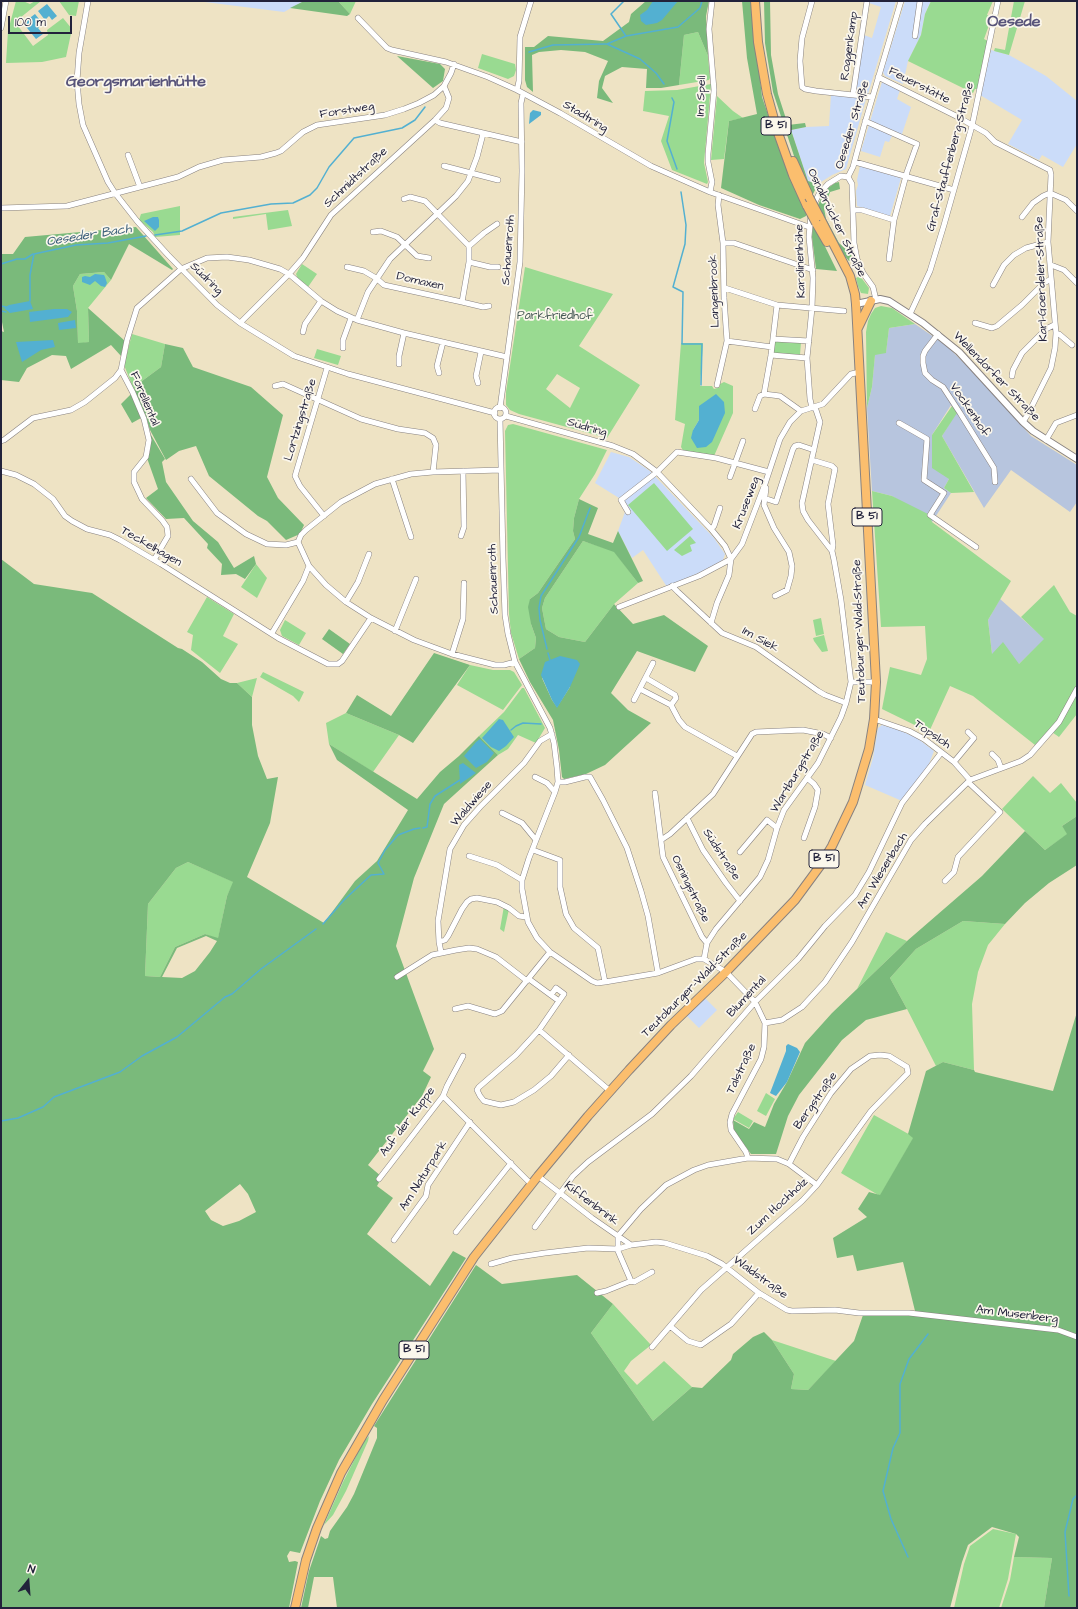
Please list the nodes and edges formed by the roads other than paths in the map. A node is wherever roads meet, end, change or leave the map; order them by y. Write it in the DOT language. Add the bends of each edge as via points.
graph roads {
  1 [pos="6,1"];
  2 [pos="88,1"];
  3 [pos="531,1"];
  4 [pos="712,1"];
  5 [pos="755,1"];
  6 [pos="760,1"];
  7 [pos="812,1"];
  8 [pos="867,1"];
  9 [pos="901,1"];
  10 [pos="920,1"];
  11 [pos="998,1"];
  12 [pos="358,18"];
  13 [pos="1,28"];
  14 [pos="915,36"];
  15 [pos="454,64"];
  16 [pos="878,76"];
  17 [pos="444,86"];
  18 [pos="517,90"];
  19 [pos="523,94"];
  20 [pos="853,94"];
  21 [pos="872,97"];
  22 [pos="435,120"];
  23 [pos="865,121"];
  24 [pos="972,126"];
  25 [pos="483,134"];
  26 [pos="522,142"];
  27 [pos="128,155"];
  28 [pos="855,162"];
  29 [pos="444,166"];
  30 [pos="472,173"];
  31 [pos="1051,175"];
  32 [pos="906,176"];
  33 [pos="848,177"];
  34 [pos="498,180"];
  35 [pos="140,187"];
  36 [pos="954,190"];
  37 [pos="710,192"];
  38 [pos="115,193"];
  39 [pos="1050,193"];
  40 [pos="719,195"];
  41 [pos="404,199"];
  42 [pos="1,208"];
  43 [pos="853,210"];
  44 [pos="1077,211"];
  45 [pos="439,214"];
  46 [pos="1022,217"];
  47 [pos="894,220"];
  48 [pos="815,222"];
  49 [pos="497,224"];
  50 [pos="373,232"];
  51 [pos="1048,242"];
  52 [pos="724,243"];
  53 [pos="405,245"];
  54 [pos="469,246"];
  55 [pos="429,258"];
  56 [pos="889,259"];
  57 [pos="469,262"];
  58 [pos="1051,265"];
  59 [pos="347,267"];
  60 [pos="498,267"];
  61 [pos="182,268"];
  62 [pos="813,270"];
  63 [pos="289,274"];
  64 [pos="376,278"];
  65 [pos="1051,279"];
  66 [pos="1077,283"];
  67 [pos="993,285"];
  68 [pos="725,288"];
  69 [pos="874,300"];
  70 [pos="321,301"];
  71 [pos="462,302"];
  72 [pos="856,304"];
  73 [pos="776,305"];
  74 [pos="489,306"];
  75 [pos="812,308"];
  76 [pos="844,310"];
  77 [pos="910,314"];
  78 [pos="351,318"];
  79 [pos="357,320"];
  80 [pos="240,323"];
  81 [pos="975,323"];
  82 [pos="1054,325"];
  83 [pos="858,328"];
  84 [pos="303,332"];
  85 [pos="404,333"];
  86 [pos="1056,333"];
  87 [pos="938,334"];
  88 [pos="773,339"];
  89 [pos="727,341"];
  90 [pos="809,341"];
  91 [pos="443,342"];
  92 [pos="1072,345"];
  93 [pos="772,347"];
  94 [pos="343,348"];
  95 [pos="481,352"];
  96 [pos="771,354"];
  97 [pos="507,357"];
  98 [pos="807,358"];
  99 [pos="399,364"];
  100 [pos="327,368"];
  101 [pos="121,370"];
  102 [pos="860,372"];
  103 [pos="439,373"];
  104 [pos="1012,376"];
  105 [pos="478,383"];
  106 [pos="717,385"];
  107 [pos="275,386"];
  108 [pos="764,394"];
  109 [pos="317,400"];
  110 [pos="813,407"];
  111 [pos="500,408"];
  112 [pos="755,408"];
  113 [pos="802,410"];
  114 [pos="495,413"];
  115 [pos="1077,415"];
  116 [pos="506,416"];
  117 [pos="500,419"];
  118 [pos="1023,422"];
  119 [pos="899,423"];
  120 [pos="1046,440"];
  121 [pos="1,441"];
  122 [pos="743,441"];
  123 [pos="814,450"];
  124 [pos="1077,459"];
  125 [pos="812,460"];
  126 [pos="736,463"];
  127 [pos="501,470"];
  128 [pos="463,471"];
  129 [pos="1,472"];
  130 [pos="433,472"];
  131 [pos="657,472"];
  132 [pos="769,472"];
  133 [pos="730,478"];
  134 [pos="191,479"];
  135 [pos="392,479"];
  136 [pos="995,482"];
  137 [pos="765,484"];
  138 [pos="764,498"];
  139 [pos="720,508"];
  140 [pos="628,512"];
  141 [pos="324,516"];
  142 [pos="711,529"];
  143 [pos="461,536"];
  144 [pos="411,537"];
  145 [pos="298,542"];
  146 [pos="976,547"];
  147 [pos="832,551"];
  148 [pos="369,554"];
  149 [pos="154,560"];
  150 [pos="731,562"];
  151 [pos="310,566"];
  152 [pos="416,578"];
  153 [pos="464,583"];
  154 [pos="672,586"];
  155 [pos="775,596"];
  156 [pos="346,602"];
  157 [pos="619,607"];
  158 [pos="371,618"];
  159 [pos="711,623"];
  160 [pos="395,631"];
  161 [pos="272,633"];
  162 [pos="452,654"];
  163 [pos="515,662"];
  164 [pos="654,663"];
  165 [pos="646,678"];
  166 [pos="851,682"];
  167 [pos="876,682"];
  168 [pos="640,689"];
  169 [pos="1077,690"];
  170 [pos="634,700"];
  171 [pos="846,703"];
  172 [pos="671,705"];
  173 [pos="874,719"];
  174 [pos="968,732"];
  175 [pos="552,734"];
  176 [pos="831,738"];
  177 [pos="941,753"];
  178 [pos="739,754"];
  179 [pos="992,754"];
  180 [pos="954,762"];
  181 [pos="1001,768"];
  182 [pos="535,777"];
  183 [pos="807,778"];
  184 [pos="969,781"];
  185 [pos="558,782"];
  186 [pos="555,792"];
  187 [pos="655,793"];
  188 [pos="502,813"];
  189 [pos="687,818"];
  190 [pos="777,828"];
  191 [pos="804,838"];
  192 [pos="536,840"];
  193 [pos="661,840"];
  194 [pos="533,850"];
  195 [pos="740,852"];
  196 [pos="469,856"];
  197 [pos="522,880"];
  198 [pos="945,881"];
  199 [pos="740,901"];
  200 [pos="526,917"];
  201 [pos="439,942"];
  202 [pos="707,943"];
  203 [pos="441,952"];
  204 [pos="550,952"];
  205 [pos="704,959"];
  206 [pos="726,972"];
  207 [pos="658,973"];
  208 [pos="397,977"];
  209 [pos="528,980"];
  210 [pos="605,982"];
  211 [pos="551,995"];
  212 [pos="559,1001"];
  213 [pos="755,1002"];
  214 [pos="455,1009"];
  215 [pos="765,1023"];
  216 [pos="539,1030"];
  217 [pos="569,1055"];
  218 [pos="463,1056"];
  219 [pos="908,1073"];
  220 [pos="610,1091"];
  221 [pos="443,1096"];
  222 [pos="470,1122"];
  223 [pos="748,1158"];
  224 [pos="511,1163"];
  225 [pos="789,1164"];
  226 [pos="538,1176"];
  227 [pos="378,1179"];
  228 [pos="531,1184"];
  229 [pos="817,1185"];
  230 [pos="559,1193"];
  231 [pos="535,1227"];
  232 [pos="456,1232"];
  233 [pos="618,1236"];
  234 [pos="394,1240"];
  235 [pos="631,1245"];
  236 [pos="618,1249"];
  237 [pos="491,1264"];
  238 [pos="727,1268"];
  239 [pos="652,1272"];
  240 [pos="631,1281"];
  241 [pos="759,1292"];
  242 [pos="597,1293"];
  243 [pos="952,1317"];
  244 [pos="670,1326"];
  245 [pos="1077,1337"];
  246 [pos="652,1347"];
  247 [pos="295,1608"];
  1 -- 13 [label="street"];
  2 -- 38 [label="street, Südring" via="79,53 79,104 83,125"];
  3 -- 18 [label="street" via="520,37"];
  4 -- 37 [label="street, Im Spell" via="709,29 714,90 708,162 712,182"];
  5 -- 48 [label="main road, Osnabrücker Straße / B 51, bridge" via="758,42 767,94 788,160"];
  6 -- 48 [label="main road, Osnabrücker Straße / B 51, bridge" via="770,92 788,150 809,197"];
  7 -- 20 [label="street" via="802,38 802,87 805,90"];
  8 -- 20 [label="street, Roggenkamp"];
  9 -- 16 [label="street, Oeseder Straße"];
  10 -- 14 [label="street"];
  11 -- 24 [label="street, Graf-Stauffenberg-Straße"];
  12 -- 15 [label="street, Stadtring" via="387,48"];
  15 -- 17 [label="street, Forstweg"];
  15 -- 18 [label="street, Stadtring"];
  16 -- 21 [label="street, Oeseder Straße"];
  16 -- 24 [label="street, Feuerstätte"];
  17 -- 22 [label="street, Schmidtstraße" via="448,102"];
  17 -- 35 [label="street, Forstweg" via="434,95 404,110 317,125 276,153 261,157 223,160 178,177"];
  18 -- 19 [label="street, Stadtring"];
  19 -- 26 [label="street, Schauenroth"];
  19 -- 37 [label="street, Stadtring" via="645,163"];
  20 -- 21 [label="street"];
  21 -- 23 [label="street, Oeseder Straße"];
  22 -- 25 [label="street"];
  22 -- 63 [label="street, Schmidtstraße" via="331,215 303,258"];
  23 -- 28 [label="street, Oeseder Straße"];
  23 -- 32 [label="street" via="917,144"];
  24 -- 31 [label="street, Feuerstätte" via="986,133 995,142 1046,167"];
  24 -- 36 [label="street, Graf-Stauffenberg-Straße"];
  25 -- 26 [label="street"];
  25 -- 30 [label="street"];
  26 -- 97 [label="street, Schauenroth" via="520,262"];
  27 -- 35 [label="street"];
  28 -- 32 [label="street"];
  28 -- 33 [label="street, Oeseder Straße"];
  29 -- 30 [label="street"];
  30 -- 34 [label="street"];
  30 -- 45 [label="street"];
  31 -- 39 [label="street, Karl-Goerdeler-Straße"];
  32 -- 36 [label="street"];
  32 -- 47 [label="street"];
  33 -- 43 [label="street, Oeseder Straße" via="852,184"];
  33 -- 48 [label="street, Karolinenhöhe" via="841,176 823,189 814,202"];
  35 -- 38 [label="street, Forstweg"];
  36 -- 77 [label="street, Graf-Stauffenberg-Straße" via="930,270"];
  37 -- 40 [label="street, Stadtring"];
  38 -- 42 [label="street, Forstweg" via="67,206"];
  38 -- 61 [label="street, Südring" via="136,221"];
  39 -- 44 [label="street" via="1066,200"];
  39 -- 46 [label="street" via="1033,203"];
  39 -- 51 [label="street, Karl-Goerdeler-Straße"];
  40 -- 48 [label="street, Stadtring"];
  40 -- 52 [label="street, Langenbrook" via="718,205"];
  41 -- 45 [label="street" via="410,197 425,201"];
  43 -- 47 [label="street" via="862,210"];
  43 -- 69 [label="street, Oeseder Straße" via="857,259 873,287"];
  45 -- 53 [label="street"];
  45 -- 54 [label="street"];
  47 -- 56 [label="street"];
  48 -- 62 [label="street, Karolinenhöhe"];
  48 -- 72 [label="main road, Osnabrücker Straße / B 51" via="844,274"];
  49 -- 54 [label="street"];
  50 -- 53 [label="street" via="381,231 397,237"];
  51 -- 58 [label="street, Karl-Goerdeler-Straße"];
  51 -- 67 [label="street" via="1026,248 1014,255 1004,265"];
  52 -- 62 [label="street" via="734,242"];
  52 -- 68 [label="street, Langenbrook"];
  53 -- 55 [label="street" via="418,256"];
  53 -- 64 [label="street" via="390,259"];
  54 -- 57 [label="street"];
  57 -- 60 [label="street"];
  57 -- 71 [label="street"];
  58 -- 65 [label="street, Karl-Goerdeler-Straße"];
  58 -- 66 [label="street" via="1064,270"];
  59 -- 64 [label="street, Domaxen" via="364,271"];
  61 -- 63 [label="street" via="207,258 227,257 249,260"];
  61 -- 80 [label="street, Südring" via="217,305"];
  61 -- 101 [label="street" via="137,308"];
  62 -- 75 [label="street, Karolinenhöhe"];
  63 -- 70 [label="street"];
  63 -- 80 [label="street, Schmidtstraße"];
  64 -- 71 [label="street, Domaxen" via="384,285"];
  64 -- 79 [label="street"];
  65 -- 81 [label="street" via="997,326 992,328"];
  65 -- 82 [label="street, Karl-Goerdeler-Straße"];
  68 -- 73 [label="street"];
  68 -- 89 [label="street, Langenbrook"];
  69 -- 72 [label="street, Wellendorfer Straße"];
  69 -- 77 [label="street, Wellendorfer Straße" via="889,301"];
  69 -- 83 [label="main road"];
  70 -- 78 [label="street"];
  70 -- 84 [label="street" via="305,324"];
  71 -- 74 [label="street, Domaxen" via="483,308"];
  72 -- 83 [label="main road, Teutoburger-Wald-Straße / B 51"];
  73 -- 75 [label="street"];
  73 -- 88 [label="street"];
  75 -- 76 [label="street"];
  75 -- 90 [label="street, Karolinenhöhe"];
  77 -- 87 [label="street, Wellendorfer Straße"];
  78 -- 79 [label="street"];
  78 -- 94 [label="street" via="343,340"];
  79 -- 85 [label="street"];
  80 -- 100 [label="street, Südring" via="294,356"];
  82 -- 86 [label="street, Karl-Goerdeler-Straße"];
  82 -- 104 [label="street" via="1022,353"];
  83 -- 102 [label="main road, Teutoburger-Wald-Straße / B 51"];
  85 -- 91 [label="street"];
  85 -- 99 [label="street"];
  86 -- 92 [label="street"];
  86 -- 118 [label="street, Karl-Goerdeler-Straße" via="1051,368"];
  87 -- 118 [label="street, Wellendorfer Straße" via="959,352"];
  87 -- 136 [label="street, Vockenhof" via="923,356 925,373 943,387 960,413 994,468"];
  88 -- 90 [label="street"];
  88 -- 93 [label="street"];
  89 -- 93 [label="street"];
  89 -- 106 [label="street, Langenbrook"];
  90 -- 98 [label="street, Karolinenhöhe"];
  91 -- 95 [label="street"];
  91 -- 103 [label="street" via="437,366"];
  93 -- 96 [label="street"];
  95 -- 97 [label="street"];
  95 -- 105 [label="street" via="476,376"];
  96 -- 98 [label="street"];
  96 -- 108 [label="street"];
  97 -- 111 [label="street, Schauenroth"];
  98 -- 110 [label="street, Karolinenhöhe" via="810,399"];
  100 -- 109 [label="street, Lortzingstraße"];
  100 -- 114 [label="street, Südring"];
  101 -- 121 [label="street" via="85,402 71,410 33,418"];
  101 -- 149 [label="street, Forellental" via="144,419 148,436 148,451 134,472 134,482 142,499 167,527 168,536"];
  102 -- 110 [label="street" via="851,374 823,404"];
  102 -- 167 [label="main road, Teutoburger-Wald-Straße / B 51"];
  107 -- 109 [label="street" via="283,384"];
  108 -- 112 [label="street" via="760,396"];
  108 -- 113 [label="street" via="780,396"];
  109 -- 130 [label="street" via="361,419 425,433 433,438 436,445"];
  109 -- 141 [label="street, Lortzingstraße" via="295,476"];
  110 -- 113 [label="street"];
  110 -- 123 [label="street, Karolinenhöhe" via="820,422"];
  111 -- 114 [label="street"];
  111 -- 116 [label="street" via="505,410"];
  113 -- 132 [label="street, Kruseweg" via="784,430"];
  114 -- 117 [label="street"];
  115 -- 120 [label="street" via="1056,422"];
  116 -- 117 [label="street"];
  116 -- 131 [label="street, Südring" via="614,446 633,454"];
  117 -- 127 [label="street, Schauenroth"];
  118 -- 120 [label="street, Wellendorfer Straße"];
  119 -- 146 [label="street" via="927,439 924,480 944,493 930,515"];
  120 -- 124 [label="street, Wellendorfer Straße"];
  122 -- 126 [label="street"];
  123 -- 125 [label="street, Karolinenhöhe"];
  123 -- 138 [label="street" via="799,445 793,448 776,502"];
  125 -- 147 [label="street, Karolinenhöhe" via="802,503 803,511"];
  125 -- 147 [label="street" via="835,469 828,504"];
  126 -- 131 [label="street" via="677,452"];
  126 -- 132 [label="street"];
  126 -- 133 [label="street"];
  127 -- 128 [label="street"];
  127 -- 163 [label="street, Schauenroth" via="505,615"];
  128 -- 130 [label="street"];
  128 -- 143 [label="street" via="464,527"];
  129 -- 149 [label="street, Teckelhagen" via="16,475 34,484 53,499 72,521 87,529 115,537"];
  130 -- 135 [label="street"];
  131 -- 140 [label="street" via="621,500"];
  131 -- 142 [label="street, Südring"];
  132 -- 137 [label="street, Kruseweg"];
  134 -- 145 [label="street" via="217,513 246,534 267,544 286,546"];
  135 -- 141 [label="street" via="357,493"];
  135 -- 144 [label="street"];
  137 -- 138 [label="street"];
  137 -- 150 [label="street, Kruseweg" via="742,544"];
  138 -- 155 [label="street" via="764,505 789,552 792,566 787,590"];
  139 -- 142 [label="street"];
  141 -- 145 [label="street" via="306,530"];
  142 -- 150 [label="street, Südring" via="725,546"];
  145 -- 151 [label="street"];
  147 -- 166 [label="street"];
  148 -- 156 [label="street" via="358,582"];
  149 -- 161 [label="street, Teckelhagen"];
  150 -- 154 [label="street, Kruseweg"];
  150 -- 159 [label="street" via="729,575"];
  151 -- 156 [label="street" via="326,585"];
  151 -- 161 [label="street"];
  152 -- 160 [label="street"];
  153 -- 162 [label="street" via="462,619"];
  154 -- 157 [label="street, Kruseweg"];
  154 -- 159 [label="street, Im Siek"];
  156 -- 158 [label="street"];
  158 -- 160 [label="street"];
  158 -- 161 [label="street, Teckelhagen" via="338,664 328,664"];
  159 -- 171 [label="street, Im Siek" via="722,632 756,647 825,695"];
  160 -- 162 [label="street"];
  162 -- 163 [label="street" via="495,665"];
  163 -- 175 [label="street, Schauenroth"];
  164 -- 165 [label="street"];
  165 -- 168 [label="street"];
  165 -- 172 [label="street" via="675,695 676,698"];
  166 -- 167 [label="street"];
  166 -- 171 [label="street, Wartburgstraße"];
  167 -- 173 [label="main road, Teutoburger-Wald-Straße / B 51"];
  168 -- 170 [label="street"];
  168 -- 172 [label="street"];
  169 -- 181 [label="street, Am Wiesenbach" via="1059,722 1030,755"];
  171 -- 176 [label="street, Wartburgstraße"];
  172 -- 178 [label="street" via="685,727"];
  173 -- 177 [label="street, Topsloh" via="909,731"];
  173 -- 206 [label="main road, Teutoburger-Wald-Straße / B 51" via="860,782 832,846 795,900"];
  174 -- 180 [label="street, Topsloh" via="974,738"];
  175 -- 185 [label="street, Schauenroth"];
  175 -- 201 [label="street, Waldwiese" via="540,741 524,763 480,807 464,825 453,844 438,921"];
  176 -- 178 [label="street" via="803,730 756,732"];
  176 -- 183 [label="street, Wartburgstraße"];
  177 -- 180 [label="street, Topsloh"];
  177 -- 213 [label="street, Blumental" via="902,804 869,872 854,895 798,959"];
  178 -- 189 [label="street" via="713,794"];
  179 -- 181 [label="street"];
  180 -- 184 [label="street, Topsloh"];
  181 -- 184 [label="street, Am Wiesenbach"];
  182 -- 186 [label="street" via="547,783"];
  183 -- 190 [label="street, Wartburgstraße" via="784,810"];
  183 -- 191 [label="street" via="818,790"];
  184 -- 198 [label="street, Topsloh" via="1000,812 958,856 954,872"];
  184 -- 215 [label="street, Am Wiesenbach" via="911,840 852,942 814,996 782,1020"];
  185 -- 186 [label="street"];
  185 -- 207 [label="street" via="590,777 603,800 627,848 639,884 648,916"];
  186 -- 192 [label="street"];
  187 -- 193 [label="street, Osningstraße"];
  188 -- 192 [label="street" via="522,823"];
  189 -- 193 [label="street"];
  189 -- 199 [label="street, Südstraße" via="703,850"];
  190 -- 195 [label="street, Wartburgstraße" via="767,820"];
  190 -- 199 [label="street, Wartburgstraße" via="760,877"];
  192 -- 194 [label="street"];
  193 -- 202 [label="street, Osningstraße" via="663,857"];
  194 -- 197 [label="street"];
  194 -- 210 [label="street" via="560,860 560,887 566,914 574,928 598,948"];
  196 -- 197 [label="street" via="496,864"];
  197 -- 200 [label="street"];
  199 -- 202 [label="street, Wartburgstraße" via="724,918"];
  200 -- 201 [label="street" via="519,916 497,902 471,899 462,909 448,936"];
  200 -- 204 [label="street" via="537,938"];
  201 -- 203 [label="street, Waldwiese"];
  202 -- 205 [label="street, Wartburgstraße"];
  203 -- 208 [label="street"];
  203 -- 209 [label="street" via="469,948 482,951 496,957"];
  204 -- 209 [label="street"];
  204 -- 210 [label="street" via="588,979 597,983"];
  205 -- 206 [label="street, Talstraße"];
  205 -- 207 [label="street" via="696,959"];
  206 -- 213 [label="street, Talstraße"];
  206 -- 220 [label="main road, Teutoburger-Wald-Straße / B 51" via="671,1024"];
  207 -- 210 [label="street"];
  209 -- 211 [label="street"];
  209 -- 214 [label="street" via="498,1014 468,1006"];
  211 -- 212 [label="street"];
  211 -- 212 [label="street" via="556,988 564,994"];
  212 -- 216 [label="street"];
  213 -- 215 [label="street, Talstraße"];
  213 -- 230 [label="street, Blumental" via="691,1076 652,1114 588,1162"];
  215 -- 223 [label="street, Talstraße" via="761,1059 730,1122 731,1130"];
  216 -- 217 [label="street"];
  216 -- 217 [label="street" via="516,1055 479,1087 480,1096 484,1101 501,1105 514,1102 551,1076"];
  217 -- 220 [label="street"];
  218 -- 221 [label="street, Auf der Kuppe"];
  219 -- 225 [label="street, Bergstraße" via="907,1067 889,1056 880,1055 870,1056 851,1068 806,1131"];
  219 -- 229 [label="street, Zum Hochholz" via="871,1111"];
  220 -- 226 [label="main road, Teutoburger-Wald-Straße / B 51"];
  221 -- 222 [label="street"];
  221 -- 227 [label="street, Auf der Kuppe"];
  222 -- 224 [label="street"];
  222 -- 234 [label="street, Am Naturpark" via="432,1178 426,1196"];
  223 -- 225 [label="street, Kiffenbrink" via="777,1159"];
  223 -- 233 [label="street, Kiffenbrink" via="694,1170 676,1179 649,1200"];
  224 -- 228 [label="street"];
  224 -- 232 [label="street"];
  225 -- 229 [label="street, Kiffenbrink"];
  226 -- 228 [label="main road, Teutoburger-Wald-Straße / B 51"];
  226 -- 230 [label="street, Kiffenbrink"];
  228 -- 247 [label="main road, Teutoburger-Wald-Straße / B 51" via="484,1243 446,1299 353,1450 330,1496 306,1560"];
  229 -- 238 [label="street, Zum Hochholz"];
  230 -- 231 [label="street, Blumental"];
  230 -- 233 [label="street, Kiffenbrink"];
  233 -- 235 [label="street"];
  233 -- 236 [label="street"];
  235 -- 236 [label="street, Waldstraße"];
  235 -- 238 [label="street, Waldstraße" via="665,1243 707,1256"];
  236 -- 237 [label="street, Waldstraße" via="588,1248 552,1252"];
  236 -- 240 [label="street"];
  238 -- 241 [label="street, Waldstraße"];
  238 -- 244 [label="street, Zum Hochholz" via="701,1290"];
  239 -- 240 [label="street" via="634,1282"];
  240 -- 242 [label="street" via="606,1292"];
  241 -- 243 [label="street, Waldstraße" via="782,1308 792,1311 908,1313"];
  241 -- 244 [label="street" via="731,1324 701,1345 688,1341"];
  243 -- 245 [label="street, Am Musenberg" via="1058,1330"];
  244 -- 246 [label="street, Zum Hochholz"];
}
